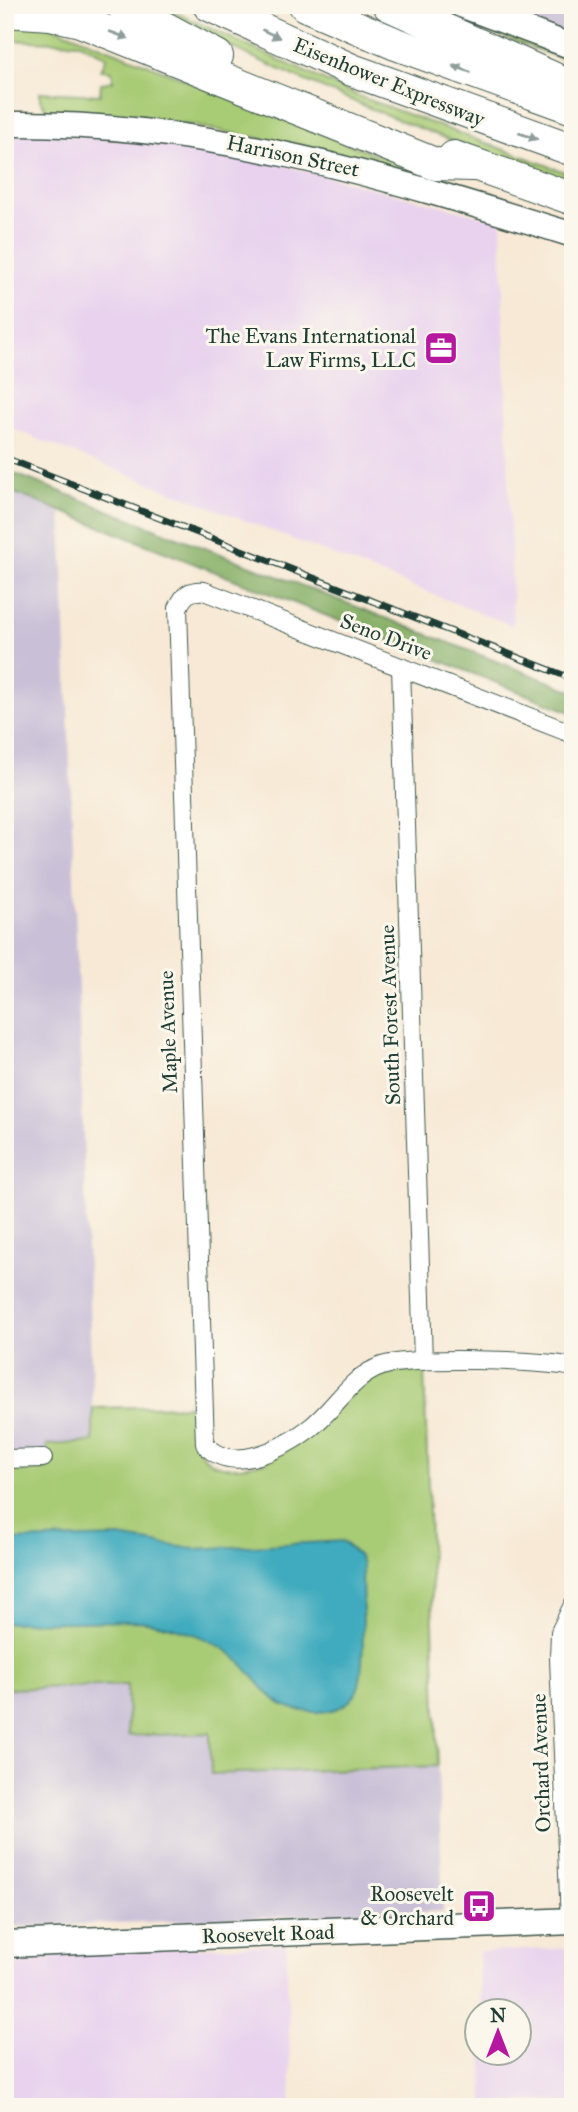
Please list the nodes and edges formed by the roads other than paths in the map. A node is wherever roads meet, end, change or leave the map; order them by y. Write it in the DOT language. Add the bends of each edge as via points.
graph roads {
  1 [pos="122,5"];
  2 [pos="209,5"];
  3 [pos="304,5"];
  4 [pos="389,5"];
  5 [pos="461,5"];
  6 [pos="5,11"];
  7 [pos="573,47"];
  8 [pos="573,92"];
  9 [pos="573,108"];
  10 [pos="5,124"];
  11 [pos="573,150"];
  12 [pos="473,164"];
  13 [pos="573,199"];
  14 [pos="573,235"];
  15 [pos="183,597"];
  16 [pos="401,667"];
  17 [pos="573,734"];
  18 [pos="423,1361"];
  19 [pos="573,1367"];
  20 [pos="43,1458"];
  21 [pos="5,1459"];
  22 [pos="573,1605"];
  23 [pos="571,1921"];
  24 [pos="5,1944"];
  1 -- 12 [label="highway" via="223,59"];
  2 -- 11 [label="highway, Eisenhower Expressway, one-way" via="352,70"];
  9 -- 3 [label="highway, Eisenhower Expressway, one-way" via="396,44"];
  4 -- 8 [label="highway" via="553,78"];
  5 -- 7 [label="main road"];
  6 -- 12 [label="highway, one-way" via="80,21 435,164"];
  10 -- 14 [label="main road, Harrison Street" via="164,132 277,150 398,180"];
  12 -- 13 [label="highway"];
  15 -- 16 [label="street, Seno Drive" via="204,591"];
  15 -- 18 [label="street, Maple Avenue" via="177,621 205,1444 222,1457 262,1454 310,1427 368,1372 398,1362"];
  16 -- 17 [label="street, Seno Drive"];
  16 -- 18 [label="street, South Forest Avenue"];
  18 -- 19 [label="street" via="536,1362"];
  20 -- 21 [label="street"];
  22 -- 23 [label="street, Orchard Avenue" via="560,1632 559,1659"];
  23 -- 24 [label="main road, Roosevelt Road"];
}
